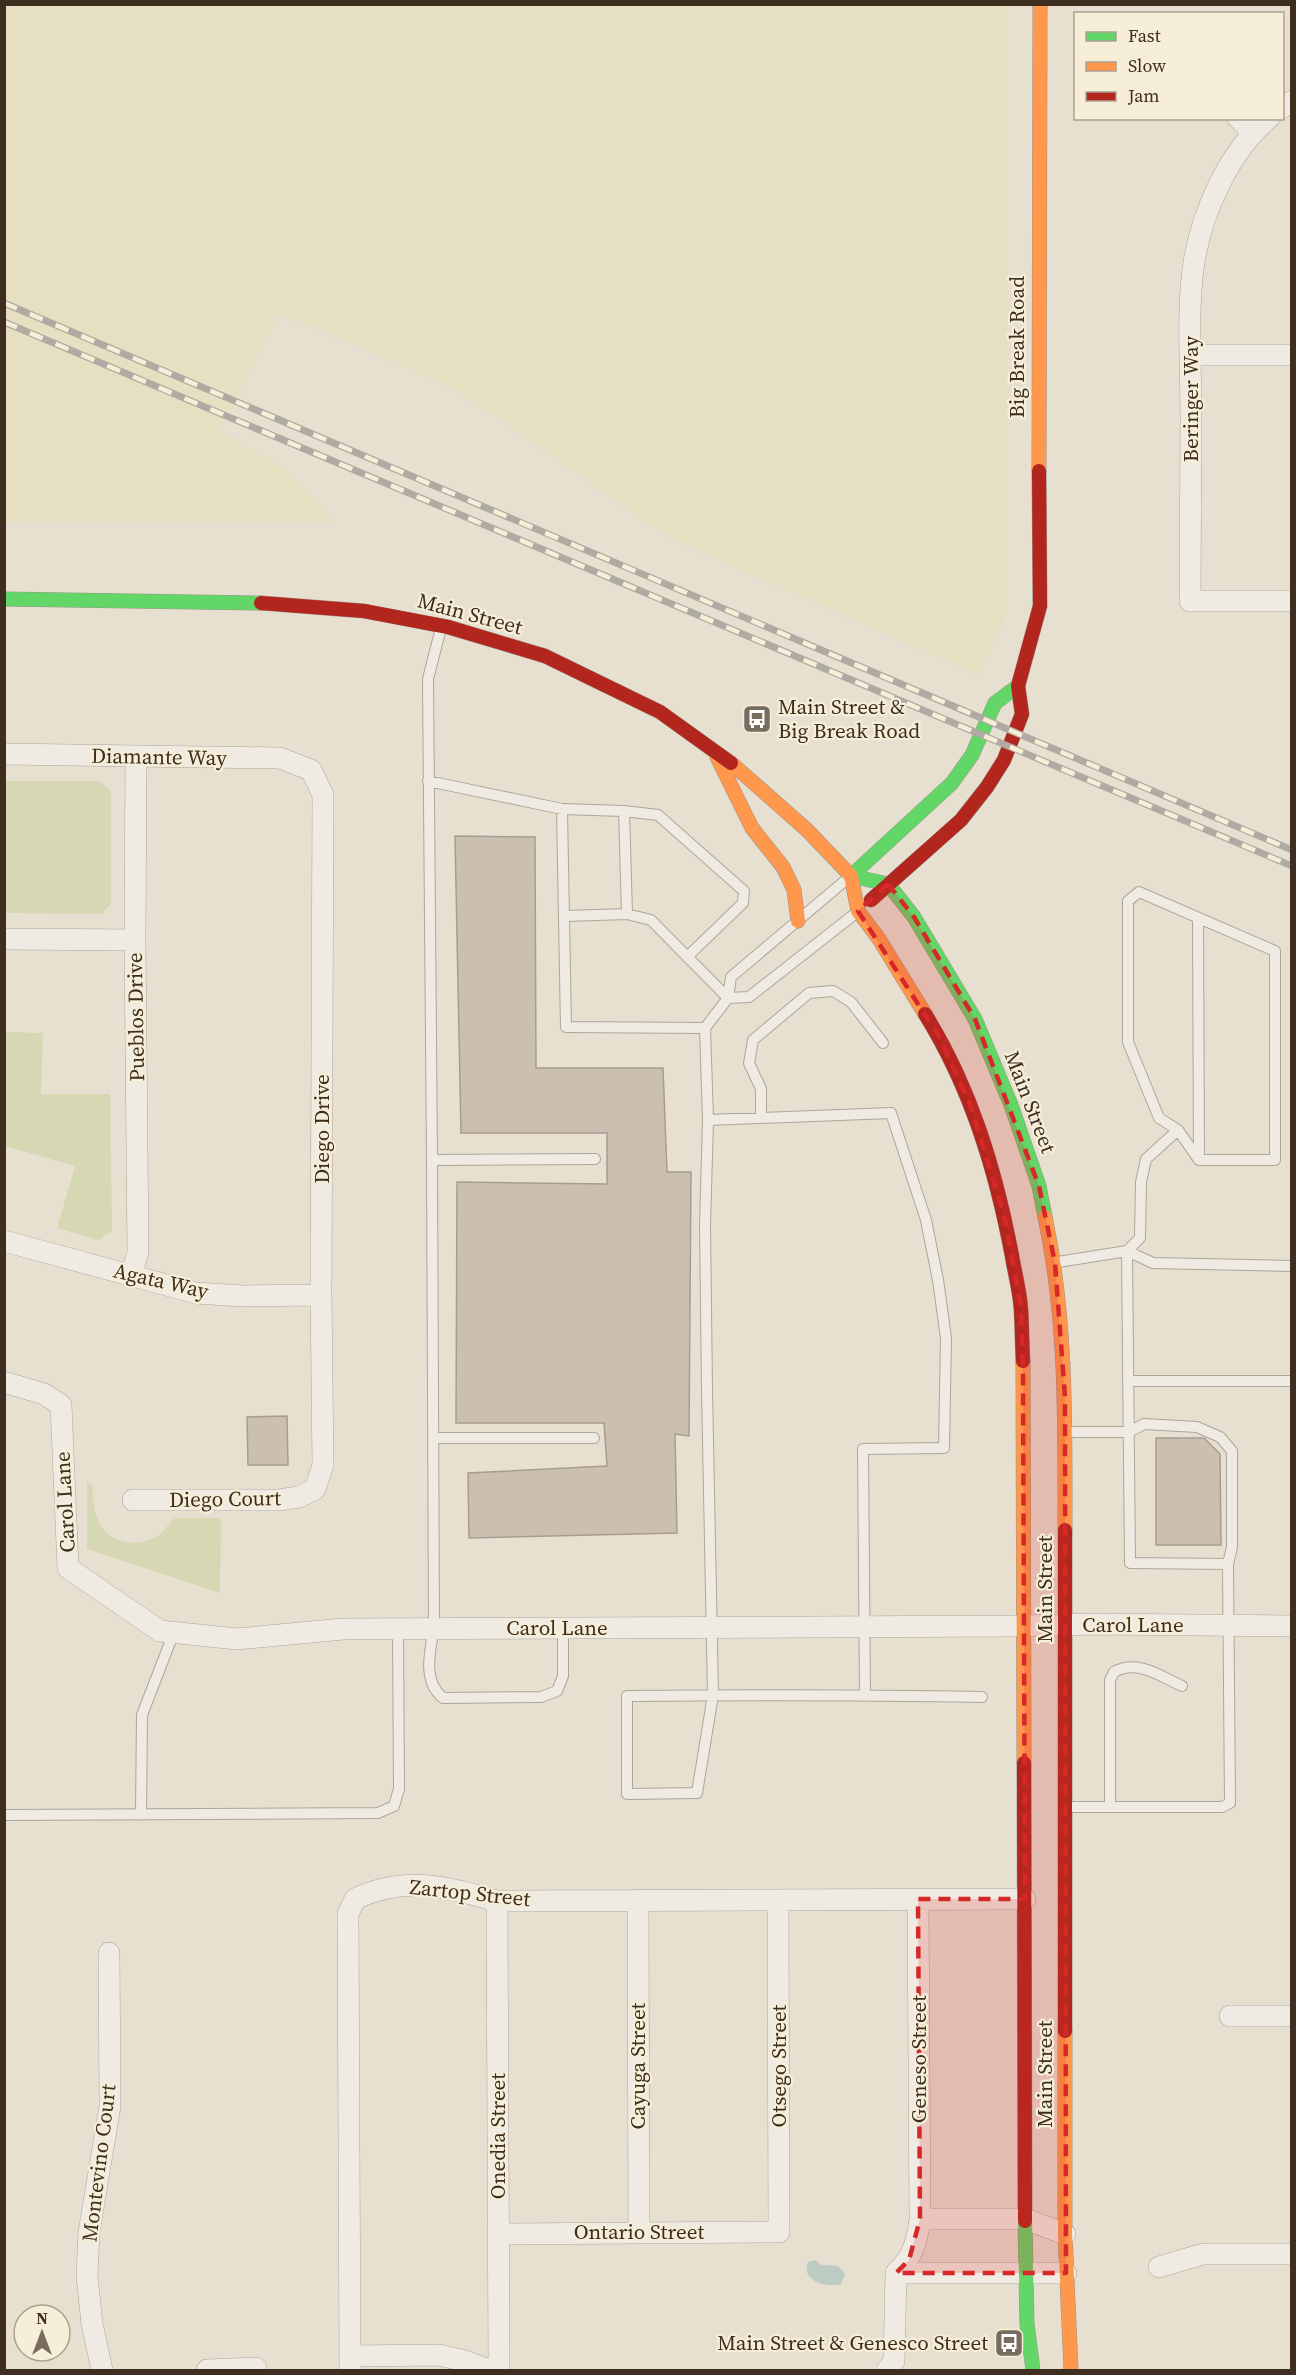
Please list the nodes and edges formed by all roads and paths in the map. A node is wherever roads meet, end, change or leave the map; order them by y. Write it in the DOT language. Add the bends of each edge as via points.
graph roads {
  1 [pos="1040,4"];
  2 [pos="1262,120"];
  3 [pos="1245,125"];
  4 [pos="1191,355"];
  5 [pos="1292,355"];
  6 [pos="4,599"];
  7 [pos="1292,601"];
  8 [pos="442,626"];
  9 [pos="1018,686"];
  10 [pos="713,748"];
  11 [pos="4,754"];
  12 [pos="136,757"];
  13 [pos="311,770"];
  14 [pos="428,781"];
  15 [pos="562,809"];
  16 [pos="624,811"];
  17 [pos="851,876"];
  18 [pos="888,884"];
  19 [pos="858,911"];
  20 [pos="627,914"];
  21 [pos="565,916"];
  22 [pos="1198,918"];
  23 [pos="798,921"];
  24 [pos="4,939"];
  25 [pos="135,940"];
  26 [pos="687,957"];
  27 [pos="728,998"];
  28 [pos="705,1028"];
  29 [pos="883,1043"];
  30 [pos="761,1118"];
  31 [pos="708,1120"];
  32 [pos="1178,1130"];
  33 [pos="595,1159"];
  34 [pos="432,1160"];
  35 [pos="1199,1160"];
  36 [pos="4,1241"];
  37 [pos="1127,1251"];
  38 [pos="1055,1263"];
  39 [pos="1292,1266"];
  40 [pos="131,1276"];
  41 [pos="321,1295"];
  42 [pos="1128,1381"];
  43 [pos="1292,1381"];
  44 [pos="4,1382"];
  45 [pos="1065,1432"];
  46 [pos="1129,1432"];
  47 [pos="435,1438"];
  48 [pos="594,1438"];
  49 [pos="315,1489"];
  50 [pos="133,1500"];
  51 [pos="1228,1564"];
  52 [pos="1066,1625"];
  53 [pos="1228,1625"];
  54 [pos="865,1626"];
  55 [pos="1022,1626"];
  56 [pos="1292,1626"];
  57 [pos="434,1628"];
  58 [pos="398,1629"];
  59 [pos="563,1629"];
  60 [pos="712,1629"];
  61 [pos="174,1632"];
  62 [pos="1182,1686"];
  63 [pos="713,1695"];
  64 [pos="865,1695"];
  65 [pos="982,1697"];
  66 [pos="1066,1807"];
  67 [pos="1110,1807"];
  68 [pos="4,1815"];
  69 [pos="141,1815"];
  70 [pos="918,1899"];
  71 [pos="1025,1899"];
  72 [pos="497,1900"];
  73 [pos="638,1900"];
  74 [pos="778,1900"];
  75 [pos="109,1953"];
  76 [pos="1230,2016"];
  77 [pos="1292,2016"];
  78 [pos="920,2219"];
  79 [pos="1025,2219"];
  80 [pos="639,2232"];
  81 [pos="779,2232"];
  82 [pos="499,2234"];
  83 [pos="1065,2234"];
  84 [pos="1292,2254"];
  85 [pos="1159,2267"];
  86 [pos="896,2273"];
  87 [pos="1025,2273"];
  88 [pos="1066,2273"];
  89 [pos="350,2363"];
  90 [pos="256,2368"];
  91 [pos="102,2370"];
  92 [pos="207,2370"];
  93 [pos="489,2370"];
  94 [pos="499,2370"];
  95 [pos="887,2370"];
  96 [pos="1033,2370"];
  97 [pos="1071,2370"];
  1 -- 9 [label="main road, Big Break Road" via="1040,606"];
  2 -- 3 [label="street, Beringer Way"];
  3 -- 4 [label="street, Beringer Way" via="1207,214 1193,268"];
  4 -- 5 [label="street"];
  4 -- 7 [label="street, Beringer Way" via="1190,601"];
  6 -- 8 [label="main road, Main Street" via="268,603 364,611"];
  8 -- 10 [label="main road, Main Street" via="545,656 660,712"];
  8 -- 14 [label="lane" via="428,679"];
  9 -- 17 [label="main road" via="995,703 972,755 952,783"];
  9 -- 18 [label="main road, Big Break Road" via="1022,714 1004,760 987,787 961,820"];
  10 -- 17 [label="main road, Main Street" via="807,830"];
  10 -- 23 [label="main road" via="752,828 783,867 794,891"];
  11 -- 12 [label="street, Diamante Way"];
  12 -- 13 [label="street, Diamante Way" via="280,758"];
  12 -- 25 [label="street, Pueblos Drive"];
  13 -- 41 [label="street, Diego Drive" via="323,795"];
  14 -- 15 [label="lane"];
  14 -- 34 [label="lane"];
  15 -- 16 [label="lane"];
  15 -- 21 [label="lane"];
  16 -- 20 [label="lane"];
  16 -- 26 [label="lane" via="658,815 744,891 743,903"];
  17 -- 18 [label="main road"];
  17 -- 19 [label="main road, Main Street"];
  17 -- 23 [label="lane"];
  18 -- 19 [label="main road, Big Break Road"];
  18 -- 38 [label="main road, Main Street" via="914,917 975,1019 1039,1186"];
  19 -- 27 [label="lane" via="749,997"];
  19 -- 55 [label="main road, Main Street" via="938,1035 970,1104 991,1162 1005,1219 1021,1308"];
  20 -- 21 [label="lane"];
  20 -- 26 [label="lane" via="651,920"];
  21 -- 28 [label="lane" via="566,1027"];
  22 -- 32 [label="lane" via="1139,892 1128,901 1128,1042 1160,1118"];
  22 -- 35 [label="lane"];
  22 -- 35 [label="lane" via="1275,951 1275,1160"];
  23 -- 27 [label="lane" via="731,977"];
  24 -- 25 [label="street"];
  25 -- 40 [label="street, Pueblos Drive" via="138,1252"];
  26 -- 27 [label="lane"];
  27 -- 28 [label="lane"];
  28 -- 31 [label="lane"];
  29 -- 30 [label="lane" via="852,1002 833,991 809,993 753,1040 749,1063 761,1089"];
  30 -- 31 [label="lane"];
  30 -- 54 [label="lane" via="891,1113 926,1220 946,1338 944,1448 863,1449"];
  31 -- 60 [label="lane" via="705,1225"];
  32 -- 35 [label="lane"];
  32 -- 37 [label="lane" via="1146,1159 1141,1182 1140,1238"];
  33 -- 34 [label="lane"];
  34 -- 47 [label="lane"];
  36 -- 40 [label="street, Agata Way"];
  37 -- 38 [label="lane"];
  37 -- 39 [label="lane" via="1152,1263"];
  37 -- 42 [label="lane"];
  38 -- 45 [label="main road, Main Street"];
  40 -- 41 [label="street, Agata Way" via="196,1293"];
  41 -- 49 [label="street, Diego Drive" via="323,1465"];
  42 -- 43 [label="lane"];
  42 -- 46 [label="lane"];
  44 -- 61 [label="street, Carol Lane" via="44,1394 60,1405 68,1568 160,1631"];
  45 -- 46 [label="lane"];
  45 -- 52 [label="main road, Main Street"];
  46 -- 51 [label="lane" via="1144,1424 1197,1427 1220,1437 1232,1451 1232,1547"];
  46 -- 51 [label="lane" via="1130,1563"];
  47 -- 48 [label="lane"];
  47 -- 57 [label="lane"];
  49 -- 50 [label="street, Diego Court" via="279,1500"];
  51 -- 53 [label="lane"];
  52 -- 53 [label="street, Carol Lane"];
  52 -- 55 [label="street, Carol Lane"];
  52 -- 66 [label="main road, Main Street"];
  53 -- 56 [label="street, Carol Lane"];
  53 -- 67 [label="lane" via="1230,1803 1222,1807"];
  54 -- 55 [label="street, Carol Lane"];
  54 -- 60 [label="street, Carol Lane"];
  54 -- 64 [label="lane"];
  55 -- 71 [label="main road, Main Street"];
  57 -- 58 [label="street, Carol Lane"];
  57 -- 59 [label="street, Carol Lane"];
  57 -- 59 [label="lane" via="429,1652 430,1677 433,1690 443,1698 541,1697 556,1691 563,1676"];
  58 -- 61 [label="street, Carol Lane" via="343,1629 237,1639"];
  58 -- 69 [label="lane" via="399,1790 393,1806 378,1813"];
  59 -- 60 [label="street, Carol Lane"];
  60 -- 63 [label="lane"];
  61 -- 69 [label="lane" via="142,1715"];
  62 -- 67 [label="lane" via="1143,1668 1131,1666 1114,1672 1110,1680"];
  63 -- 63 [label="lane" via="697,1794 627,1794 627,1695"];
  63 -- 64 [label="lane"];
  64 -- 65 [label="lane"];
  66 -- 67 [label="lane"];
  66 -- 83 [label="main road, Main Street"];
  68 -- 69 [label="lane"];
  70 -- 71 [label="street, Zartop Street"];
  70 -- 74 [label="street, Zartop Street"];
  70 -- 78 [label="street, Geneso Street"];
  71 -- 79 [label="main road, Main Street"];
  72 -- 73 [label="street, Zartop Street"];
  72 -- 82 [label="street, Onedia Street"];
  72 -- 89 [label="street, Zartop Street" via="445,1886 412,1884 363,1895 355,1899 348,1914"];
  73 -- 74 [label="street, Zartop Street"];
  73 -- 80 [label="street, Cayuga Street"];
  74 -- 81 [label="street, Otsego Street"];
  75 -- 91 [label="street, Montevino Court" via="110,2106 89,2232 87,2276"];
  76 -- 77 [label="street"];
  78 -- 79 [label="street"];
  78 -- 86 [label="street, Geneso Street" via="917,2242 909,2260"];
  79 -- 83 [label="street"];
  79 -- 87 [label="main road, Main Street"];
  80 -- 81 [label="street, Ontario Street"];
  80 -- 82 [label="street, Ontario Street"];
  82 -- 94 [label="street, Onedia Street"];
  83 -- 88 [label="main road, Main Street"];
  84 -- 85 [label="street" via="1203,2254"];
  86 -- 87 [label="street"];
  86 -- 95 [label="street" via="894,2361"];
  87 -- 88 [label="street"];
  87 -- 96 [label="main road, Main Street"];
  88 -- 97 [label="main road, Main Street"];
  89 -- 93 [label="street" via="439,2355"];
  90 -- 92 [label="street"];
}
